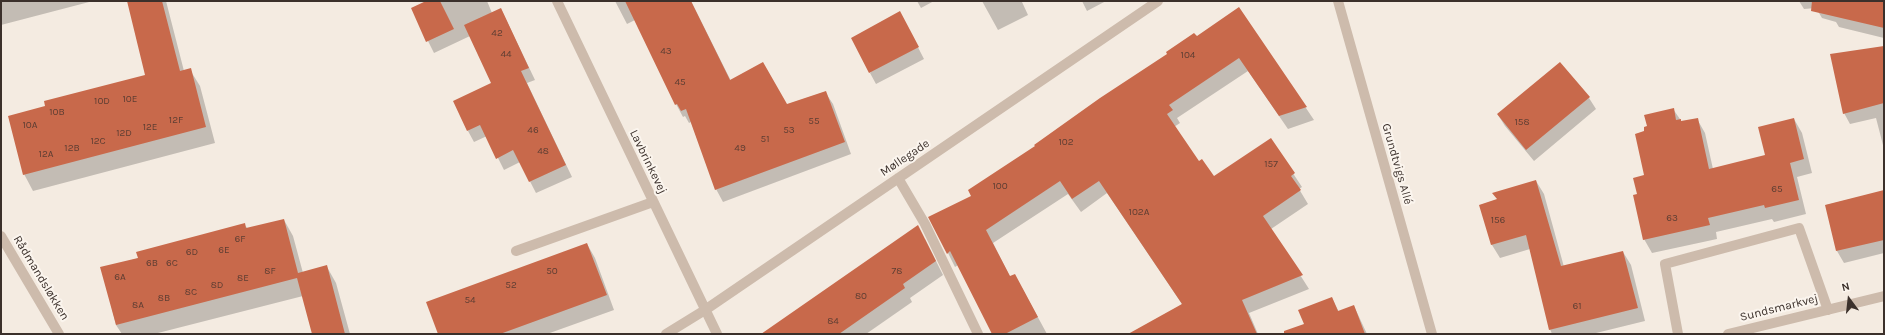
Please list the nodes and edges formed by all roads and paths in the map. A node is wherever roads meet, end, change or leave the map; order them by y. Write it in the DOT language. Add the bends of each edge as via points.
graph roads {
  1 [pos="556,1"];
  2 [pos="1158,1"];
  3 [pos="1338,1"];
  4 [pos="898,178"];
  5 [pos="653,202"];
  6 [pos="1,236"];
  7 [pos="516,251"];
  8 [pos="1884,296"];
  9 [pos="705,310"];
  10 [pos="1828,310"];
  11 [pos="59,334"];
  12 [pos="666,334"];
  13 [pos="717,334"];
  14 [pos="978,334"];
  15 [pos="1432,334"];
  16 [pos="1678,334"];
  17 [pos="1728,334"];
  1 -- 5 [label="street, Lavbrinkevej"];
  2 -- 4 [label="street, Møllegade"];
  3 -- 15 [label="street, Grundtvigs Allé"];
  4 -- 9 [label="street, Møllegade"];
  4 -- 14 [label="street" via="925,224"];
  5 -- 7 [label="street"];
  5 -- 9 [label="street, Lavbrinkevej"];
  6 -- 11 [label="street, Rådmandsløkken"];
  8 -- 10 [label="street, Sundsmarkvej"];
  9 -- 12 [label="street, Møllegade"];
  9 -- 13 [label="street, Lavbrinkevej"];
  10 -- 16 [label="street" via="1799,228 1665,264"];
  10 -- 17 [label="street, Sundsmarkvej"];
}
